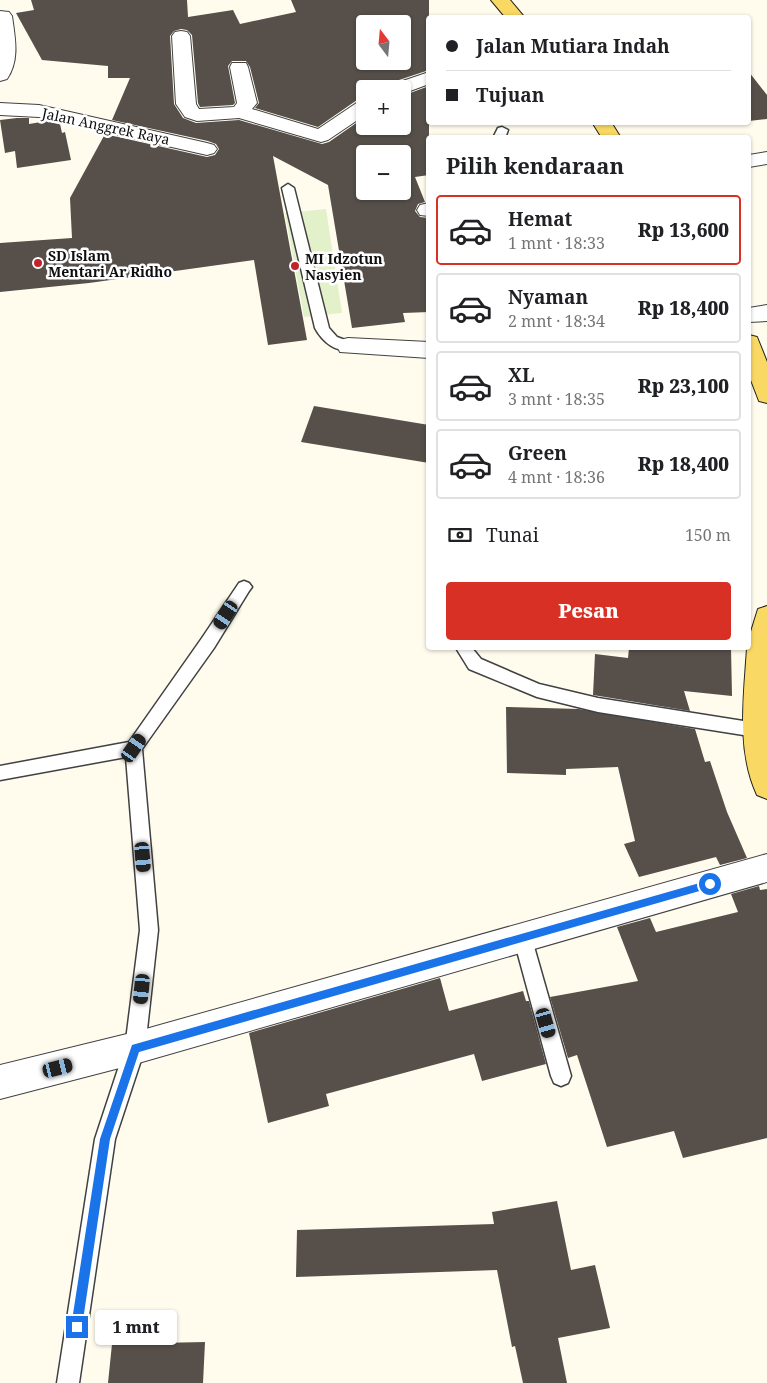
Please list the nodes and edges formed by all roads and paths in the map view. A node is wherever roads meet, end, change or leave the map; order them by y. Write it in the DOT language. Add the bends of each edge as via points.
graph roads {
  1 [pos="14,0"];
  2 [pos="500,0"];
  3 [pos="2,15"];
  4 [pos="513,15"];
  5 [pos="181,36"];
  6 [pos="239,67"];
  7 [pos="0,75"];
  8 [pos="426,79"];
  9 [pos="411,84"];
  10 [pos="1,108"];
  11 [pos="240,112"];
  12 [pos="356,112"];
  13 [pos="196,115"];
  14 [pos="170,140"];
  15 [pos="207,149"];
  16 [pos="767,158"];
  17 [pos="751,161"];
  18 [pos="288,188"];
  19 [pos="767,313"];
  20 [pos="751,315"];
  21 [pos="348,346"];
  22 [pos="426,350"];
  23 [pos="753,366"];
  24 [pos="767,395"];
  25 [pos="244,587"];
  26 [pos="767,616"];
  27 [pos="465,650"];
  28 [pos="756,730"];
  29 [pos="134,748"];
  30 [pos="0,774"];
  31 [pos="767,786"];
  32 [pos="767,868"];
  33 [pos="522,936"];
  34 [pos="135,1048"];
  35 [pos="561,1076"];
  36 [pos="0,1082"];
  37 [pos="68,1383"];
  1 -- 3 [label="street"];
  2 -- 4 [label="main road"];
  3 -- 7 [label="street" via="8,52"];
  5 -- 13 [label="street" via="186,104"];
  6 -- 11 [label="street" via="247,103"];
  8 -- 9 [label="street"];
  10 -- 14 [label="street, Jalan Anggrek Raya" via="39,111 104,128"];
  11 -- 12 [label="street" via="321,136"];
  11 -- 13 [label="street"];
  13 -- 14 [label="street"];
  14 -- 15 [label="street, Jalan Anggrek Raya"];
  16 -- 17 [label="street"];
  18 -- 21 [label="lane" via="322,328 327,339"];
  19 -- 20 [label="street"];
  21 -- 22 [label="street"];
  23 -- 24 [label="main road"];
  25 -- 29 [label="lane"];
  26 -- 28 [label="main road" via="760,647"];
  27 -- 28 [label="lane" via="475,664 537,690 598,705"];
  28 -- 31 [label="main road"];
  29 -- 30 [label="lane"];
  29 -- 34 [label="lane" via="149,930"];
  32 -- 33 [label="street"];
  33 -- 34 [label="street"];
  33 -- 35 [label="lane"];
  34 -- 36 [label="street"];
  34 -- 37 [label="lane" via="105,1139"];
}
